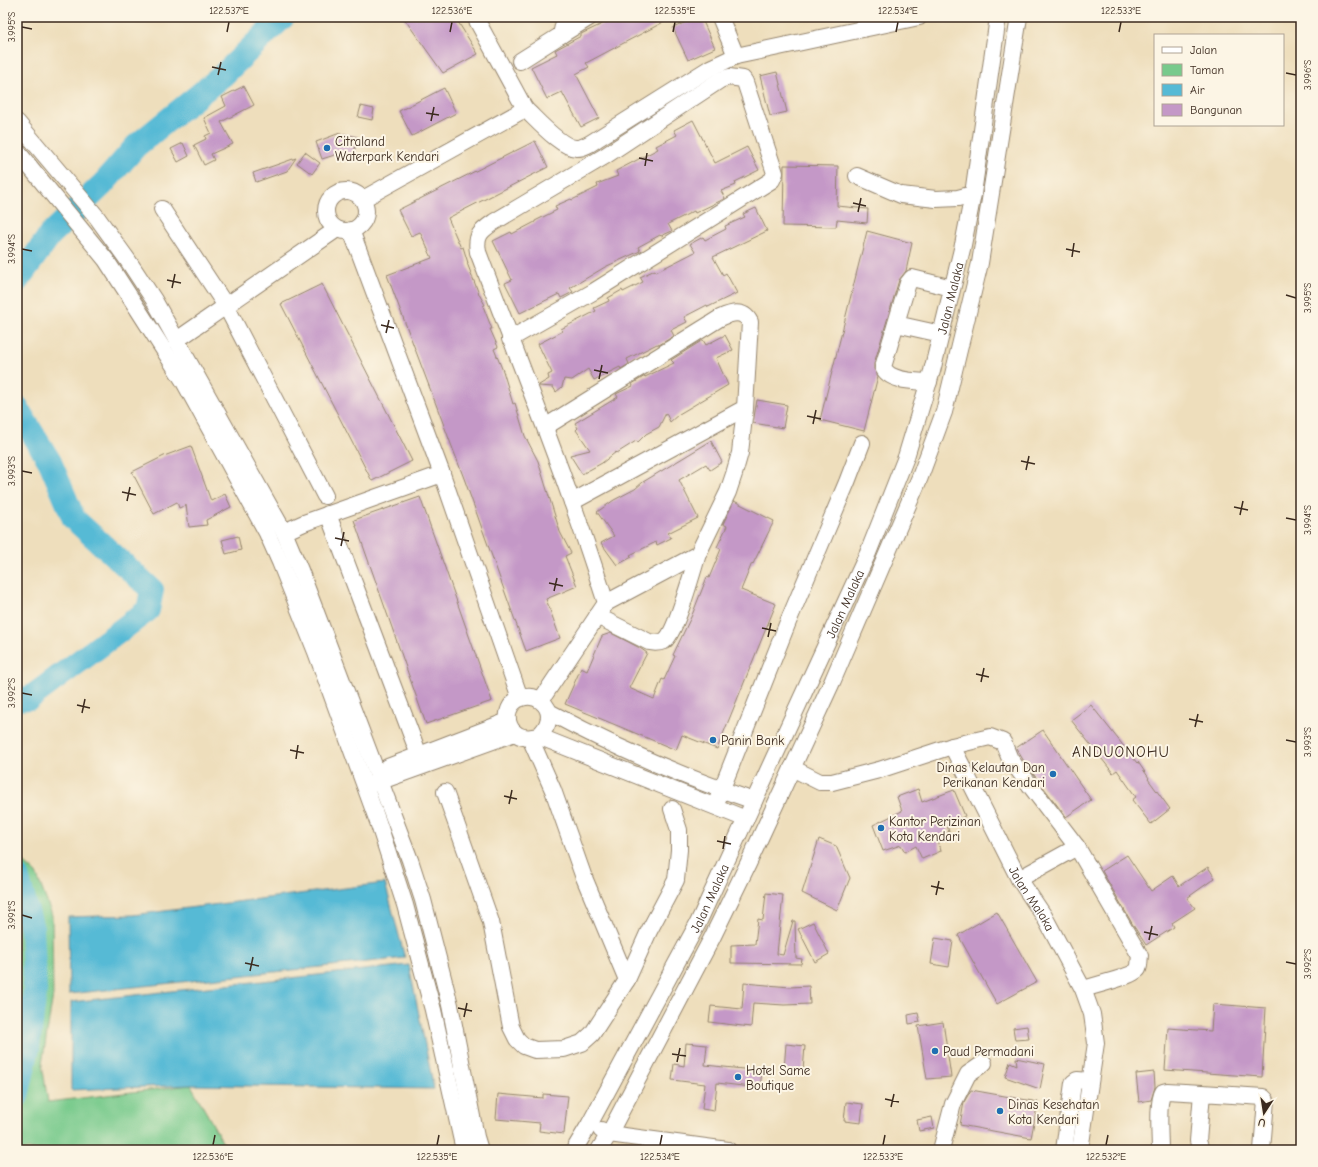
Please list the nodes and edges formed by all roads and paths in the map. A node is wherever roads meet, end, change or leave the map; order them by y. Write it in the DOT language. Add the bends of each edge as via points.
graph roads {
  1 [pos="475,17"];
  2 [pos="565,17"];
  3 [pos="590,17"];
  4 [pos="720,17"];
  5 [pos="919,17"];
  6 [pos="998,17"];
  7 [pos="1019,17"];
  8 [pos="561,35"];
  9 [pos="736,56"];
  10 [pos="520,61"];
  11 [pos="525,109"];
  12 [pos="17,122"];
  13 [pos="17,151"];
  14 [pos="857,176"];
  15 [pos="965,196"];
  16 [pos="363,199"];
  17 [pos="162,209"];
  18 [pos="344,230"];
  19 [pos="946,286"];
  20 [pos="226,306"];
  21 [pos="903,325"];
  22 [pos="193,329"];
  23 [pos="935,332"];
  24 [pos="510,339"];
  25 [pos="922,382"];
  26 [pos="745,408"];
  27 [pos="545,427"];
  28 [pos="862,443"];
  29 [pos="442,474"];
  30 [pos="325,496"];
  31 [pos="572,502"];
  32 [pos="316,518"];
  33 [pos="284,532"];
  34 [pos="698,554"];
  35 [pos="606,603"];
  36 [pos="597,616"];
  37 [pos="520,698"];
  38 [pos="545,706"];
  39 [pos="523,732"];
  40 [pos="607,741"];
  41 [pos="952,746"];
  42 [pos="413,761"];
  43 [pos="600,761"];
  44 [pos="792,768"];
  45 [pos="385,774"];
  46 [pos="363,783"];
  47 [pos="445,792"];
  48 [pos="737,795"];
  49 [pos="672,809"];
  50 [pos="729,812"];
  51 [pos="1077,847"];
  52 [pos="1019,879"];
  53 [pos="626,980"];
  54 [pos="1083,989"];
  55 [pos="984,1063"];
  56 [pos="1090,1081"];
  57 [pos="1202,1093"];
  58 [pos="589,1125"];
  59 [pos="609,1134"];
  60 [pos="576,1147"];
  61 [pos="464,1150"];
  62 [pos="480,1150"];
  63 [pos="600,1150"];
  64 [pos="728,1150"];
  65 [pos="941,1150"];
  66 [pos="1064,1150"];
  67 [pos="1080,1150"];
  68 [pos="1160,1150"];
  69 [pos="1201,1150"];
  70 [pos="1262,1150"];
  1 -- 11 [label="street"];
  2 -- 8 [label="street"];
  3 -- 8 [label="street"];
  4 -- 9 [label="street"];
  5 -- 9 [label="street"];
  6 -- 15 [label="street, Jalan Malaka"];
  7 -- 44 [label="street, Jalan Malaka" via="980,263 944,412 920,477"];
  8 -- 10 [label="street"];
  9 -- 11 [label="street" via="710,68 581,147 572,148 562,143"];
  11 -- 16 [label="street"];
  12 -- 33 [label="street" via="96,216 154,300"];
  13 -- 46 [label="street" via="106,260 183,380 267,533 316,652"];
  14 -- 15 [label="street" via="901,195 936,199"];
  15 -- 19 [label="street, Jalan Malaka" via="963,245"];
  16 -- 18 [label="street" via="366,206 364,221 358,227"];
  16 -- 18 [label="street" via="347,190 330,197 325,208 328,221"];
  17 -- 20 [label="street"];
  18 -- 20 [label="street"];
  18 -- 29 [label="street"];
  19 -- 21 [label="street" via="912,278 908,283"];
  19 -- 23 [label="street, Jalan Malaka"];
  20 -- 22 [label="street"];
  20 -- 30 [label="street"];
  21 -- 23 [label="street"];
  21 -- 25 [label="street" via="883,367 895,377"];
  23 -- 25 [label="street, Jalan Malaka"];
  24 -- 24 [label="street" via="478,252 476,243 483,230 605,156 720,80 729,77 743,79 775,173 772,180 593,292"];
  24 -- 27 [label="street"];
  25 -- 48 [label="street, Jalan Malaka" via="906,457 868,553"];
  26 -- 27 [label="street" via="750,322 744,315 736,312 720,318"];
  26 -- 31 [label="street"];
  26 -- 34 [label="street" via="740,453 734,474"];
  27 -- 31 [label="street"];
  28 -- 48 [label="street" via="788,622"];
  29 -- 32 [label="street"];
  29 -- 37 [label="street"];
  31 -- 35 [label="street"];
  32 -- 33 [label="street"];
  32 -- 42 [label="street"];
  33 -- 45 [label="street"];
  34 -- 35 [label="street"];
  34 -- 36 [label="street" via="675,624 665,640 649,642"];
  35 -- 36 [label="street"];
  36 -- 38 [label="street"];
  37 -- 38 [label="street" via="531,696"];
  37 -- 39 [label="street" via="510,707 508,714"];
  38 -- 39 [label="street" via="550,719 544,732"];
  38 -- 40 [label="street" via="582,730"];
  39 -- 42 [label="street"];
  39 -- 43 [label="street"];
  39 -- 53 [label="street" via="553,790 582,875"];
  40 -- 43 [label="street"];
  40 -- 48 [label="street" via="654,763"];
  41 -- 44 [label="street" via="879,770 832,782 815,779"];
  41 -- 51 [label="street" via="990,737 1003,742 1010,759"];
  41 -- 52 [label="street, Jalan Malaka"];
  42 -- 45 [label="street"];
  43 -- 50 [label="street"];
  44 -- 59 [label="street, Jalan Malaka" via="715,931"];
  45 -- 46 [label="street"];
  45 -- 62 [label="street" via="450,1005"];
  46 -- 61 [label="street" via="416,942"];
  47 -- 53 [label="street" via="491,922 511,1027 517,1039 524,1046 535,1050 564,1049 582,1043 592,1034"];
  48 -- 50 [label="street"];
  48 -- 50 [label="street, Jalan Malaka"];
  49 -- 53 [label="street" via="679,830 676,880"];
  50 -- 58 [label="street, Jalan Malaka" via="698,923"];
  51 -- 52 [label="street"];
  51 -- 54 [label="street" via="1140,956 1138,969 1134,973"];
  52 -- 54 [label="street, Jalan Malaka" via="1044,916"];
  54 -- 56 [label="street, Jalan Malaka" via="1092,1014 1096,1043"];
  55 -- 65 [label="street" via="968,1074 953,1104"];
  56 -- 66 [label="street" via="1077,1080 1073,1083"];
  56 -- 67 [label="street, Jalan Malaka"];
  57 -- 68 [label="street" via="1163,1092 1160,1111"];
  57 -- 69 [label="street" via="1198,1141"];
  57 -- 70 [label="street" via="1263,1097 1266,1100"];
  58 -- 59 [label="street"];
  58 -- 60 [label="street, Jalan Malaka"];
  59 -- 63 [label="street, Jalan Malaka"];
  59 -- 64 [label="street"];
  60 -- 63 [label="street"];
}
